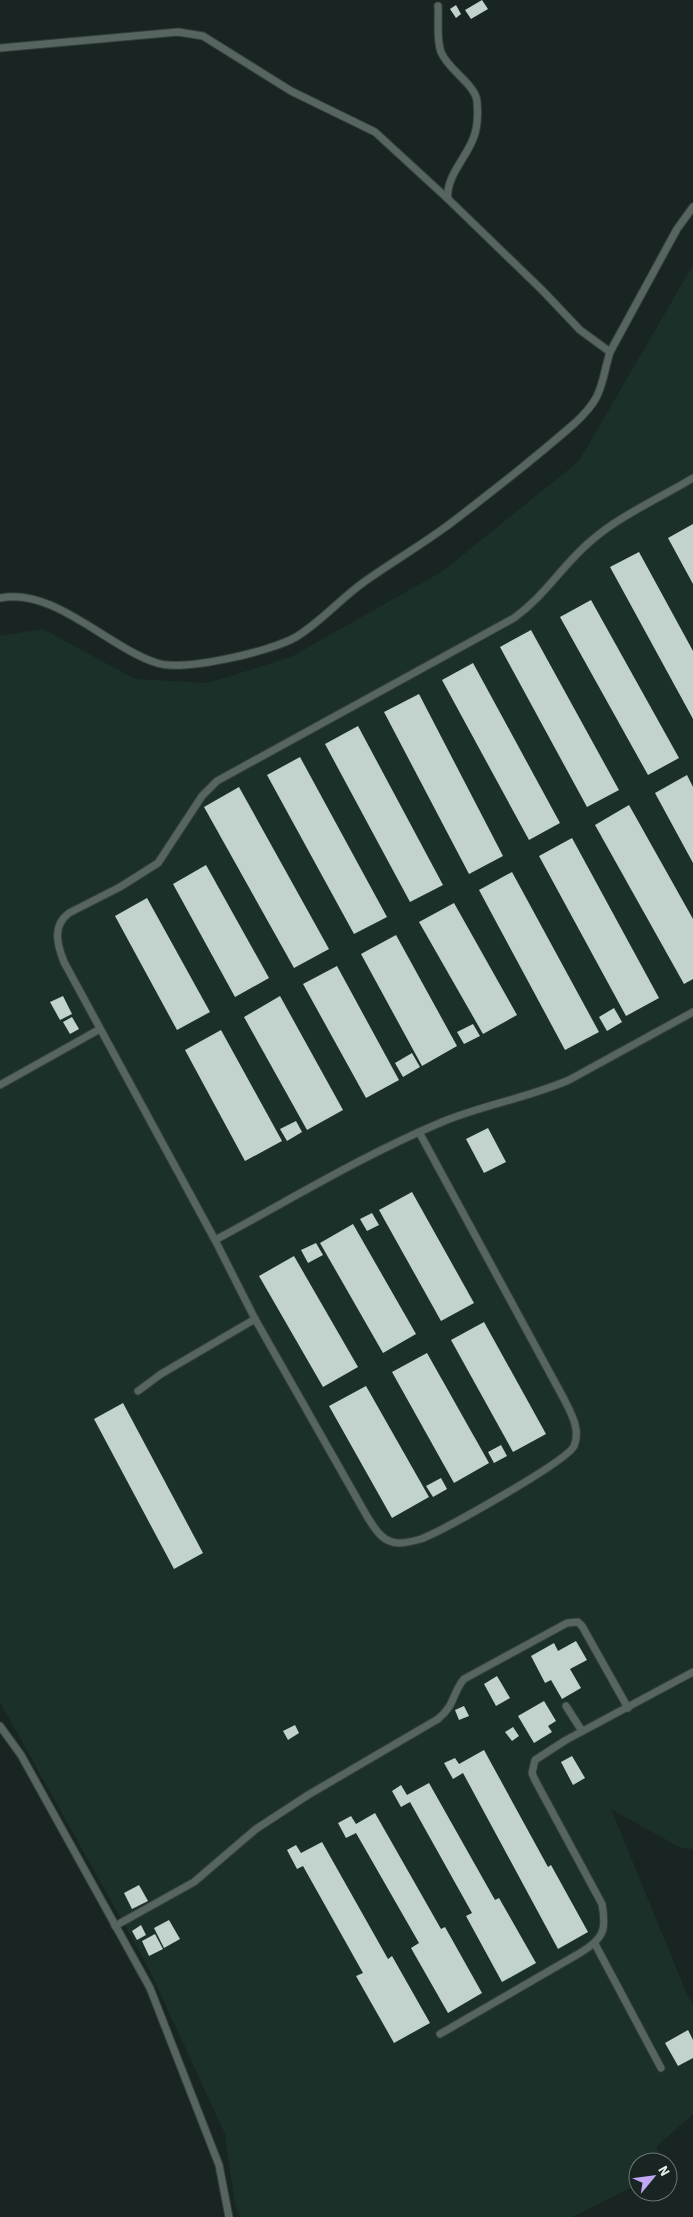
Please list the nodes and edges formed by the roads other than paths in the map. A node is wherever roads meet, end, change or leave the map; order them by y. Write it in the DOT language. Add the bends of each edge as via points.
graph roads {
  1 [pos="438,6"];
  2 [pos="0,48"];
  3 [pos="448,199"];
  4 [pos="693,207"];
  5 [pos="610,352"];
  6 [pos="693,478"];
  7 [pos="0,598"];
  8 [pos="693,1012"];
  9 [pos="100,1029"];
  10 [pos="0,1085"];
  11 [pos="419,1132"];
  12 [pos="215,1240"];
  13 [pos="255,1319"];
  14 [pos="138,1391"];
  15 [pos="693,1672"];
  16 [pos="566,1706"];
  17 [pos="628,1708"];
  18 [pos="0,1726"];
  19 [pos="582,1731"];
  20 [pos="115,1926"];
  21 [pos="594,1944"];
  22 [pos="440,2034"];
  23 [pos="661,2068"];
  24 [pos="229,2217"];
  1 -- 3 [label="lane" via="440,50 477,100 473,139 448,188"];
  2 -- 3 [label="lane" via="178,32 203,36 291,91 375,132"];
  3 -- 5 [label="lane" via="580,330"];
  4 -- 5 [label="lane" via="677,229"];
  5 -- 7 [label="lane" via="599,394 590,409 575,423 452,522 360,585 297,636 276,646 175,667 137,655 43,601 24,596"];
  6 -- 9 [label="lane" via="607,528 514,618 217,781 202,796 158,863 62,918 58,927 59,950"];
  8 -- 11 [label="lane" via="549,1089 457,1116"];
  9 -- 10 [label="lane"];
  9 -- 12 [label="lane"];
  11 -- 12 [label="lane"];
  11 -- 13 [label="lane" via="571,1413 577,1436 570,1452 524,1482 421,1539 398,1543 388,1541 368,1518"];
  12 -- 13 [label="lane"];
  13 -- 14 [label="lane"];
  15 -- 17 [label="lane"];
  16 -- 19 [label="lane"];
  17 -- 19 [label="lane"];
  17 -- 20 [label="lane" via="582,1626 578,1622 567,1623 464,1679 452,1706 438,1720 291,1806 256,1829 194,1882"];
  18 -- 20 [label="lane" via="21,1755"];
  19 -- 21 [label="lane" via="539,1756 532,1766 532,1773 602,1904 603,1933"];
  20 -- 24 [label="lane" via="154,1998 219,2165"];
  21 -- 22 [label="lane"];
  21 -- 23 [label="lane"];
}
